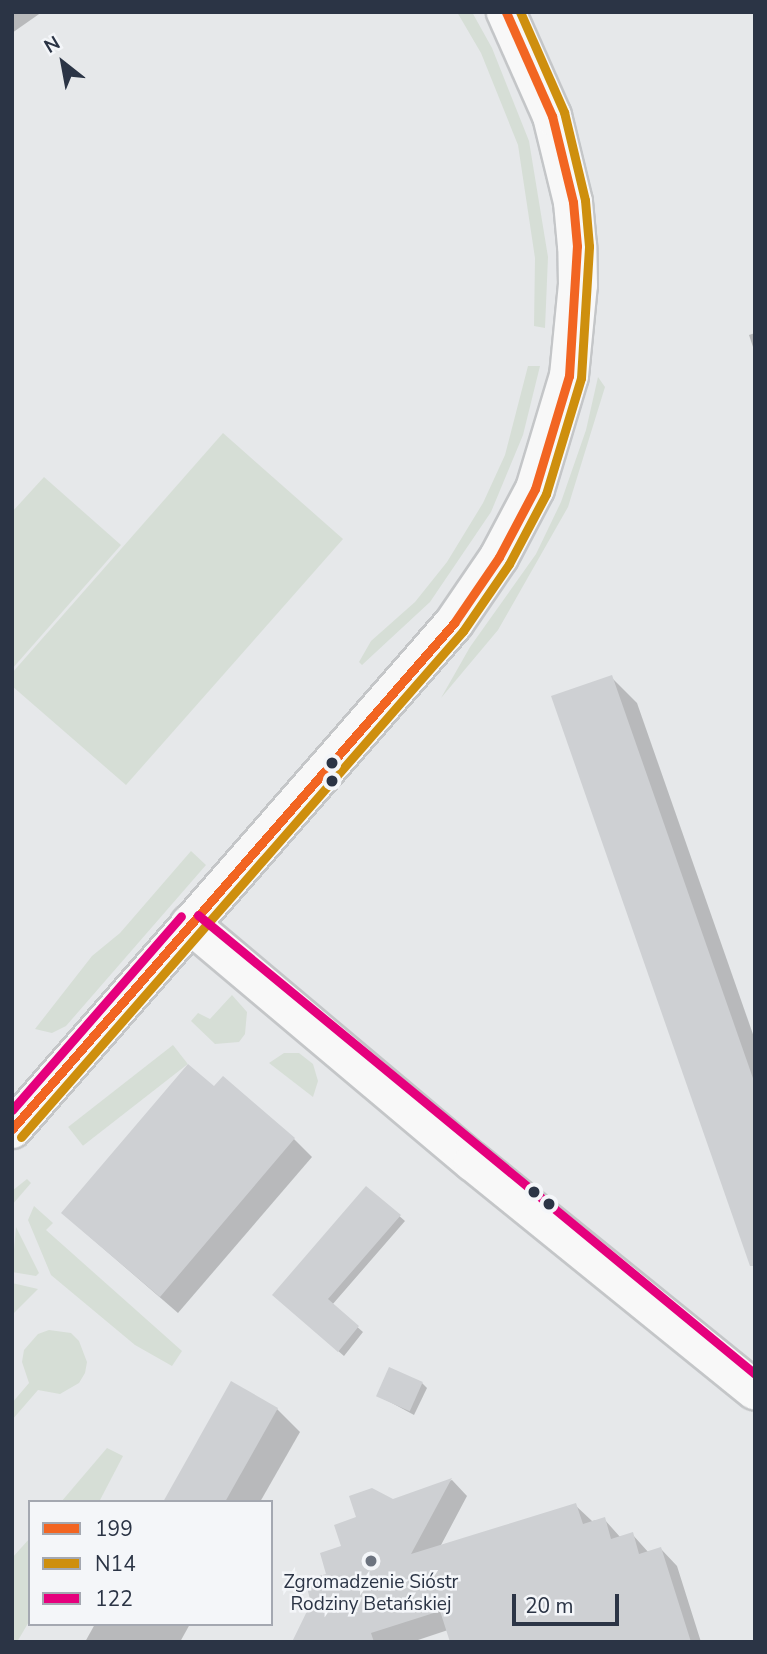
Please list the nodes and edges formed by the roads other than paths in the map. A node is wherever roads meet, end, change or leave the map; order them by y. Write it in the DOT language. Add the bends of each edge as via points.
graph roads {
  1 [pos="506,12"];
  2 [pos="190,924"];
  3 [pos="12,1129"];
  4 [pos="755,1390"];
  1 -- 2 [label="street" via="552,116 573,202 577,246 569,376 535,489 499,557 454,623"];
  2 -- 3 [label="street"];
  2 -- 4 [label="street" via="472,1162"];
}
